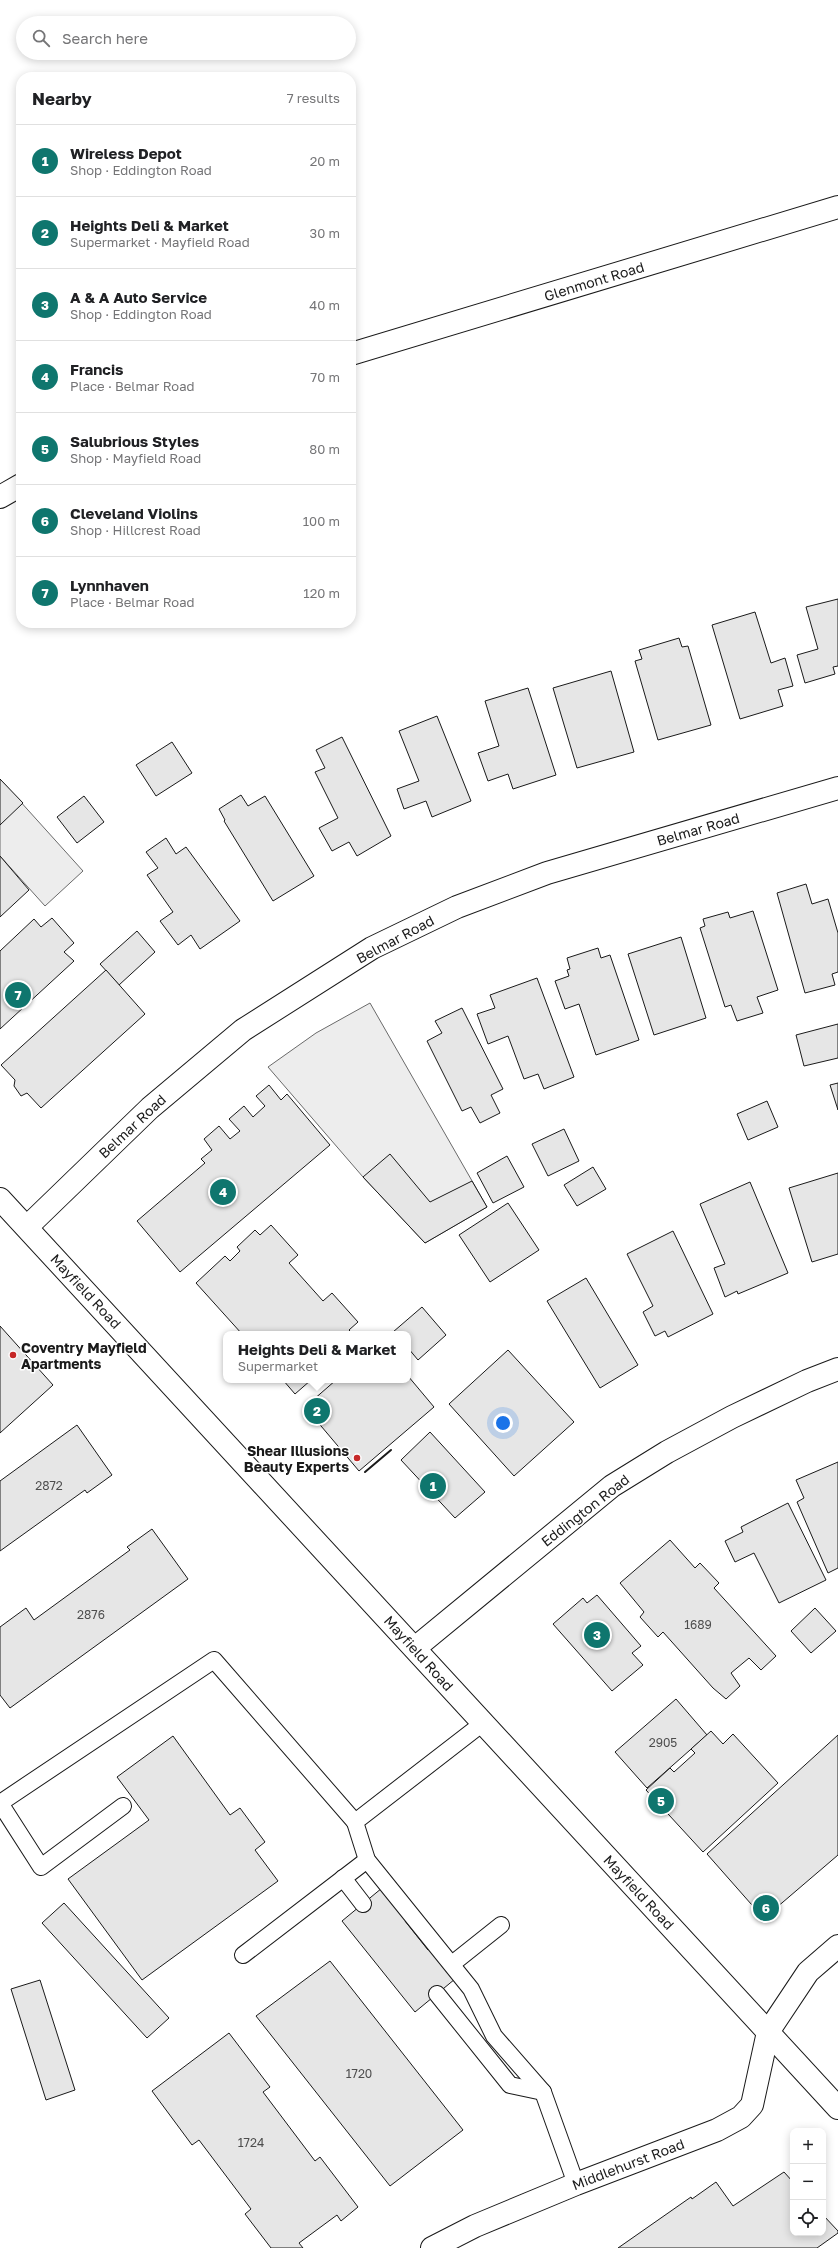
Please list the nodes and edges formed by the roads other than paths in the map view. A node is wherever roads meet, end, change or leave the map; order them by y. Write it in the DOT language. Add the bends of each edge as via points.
graph roads {
  1 [pos="838,207"];
  2 [pos="356,352"];
  3 [pos="16,488"];
  4 [pos="0,497"];
  5 [pos="838,788"];
  6 [pos="0,1199"];
  7 [pos="27,1227"];
  8 [pos="838,1369"];
  9 [pos="415,1648"];
  10 [pos="483,1723"];
  11 [pos="123,1806"];
  12 [pos="355,1822"];
  13 [pos="367,1860"];
  14 [pos="343,1878"];
  15 [pos="363,1904"];
  16 [pos="501,1924"];
  17 [pos="838,1946"];
  18 [pos="243,1955"];
  19 [pos="452,1964"];
  20 [pos="437,1994"];
  21 [pos="768,2032"];
  22 [pos="494,2036"];
  23 [pos="481,2048"];
  24 [pos="543,2092"];
  25 [pos="838,2108"];
  26 [pos="576,2184"];
  27 [pos="432,2248"];
  1 -- 2 [label="street, Glenmont Road"];
  3 -- 4 [label="street"];
  5 -- 7 [label="street, Belmar Road" via="547,874 457,907 372,948 243,1030 150,1108"];
  6 -- 7 [label="street, Mayfield Road"];
  7 -- 9 [label="street, Mayfield Road"];
  8 -- 9 [label="street, Eddington Road" via="732,1417 667,1452 612,1486"];
  9 -- 10 [label="street, Mayfield Road"];
  10 -- 12 [label="lane"];
  10 -- 21 [label="street, Mayfield Road"];
  11 -- 12 [label="lane" via="41,1867 0,1803 214,1660"];
  12 -- 13 [label="lane"];
  13 -- 14 [label="lane"];
  13 -- 19 [label="lane"];
  14 -- 15 [label="lane"];
  14 -- 18 [label="lane"];
  16 -- 19 [label="lane"];
  17 -- 21 [label="street" via="808,1972"];
  19 -- 22 [label="lane" via="472,1989"];
  20 -- 23 [label="lane"];
  21 -- 25 [label="street, Mayfield Road"];
  21 -- 26 [label="street, Middlehurst Road" via="752,2105 741,2117 717,2130"];
  22 -- 23 [label="lane"];
  22 -- 24 [label="lane"];
  23 -- 24 [label="lane" via="510,2085"];
  24 -- 26 [label="lane"];
  26 -- 27 [label="street, Middlehurst Road" via="475,2226"];
}
